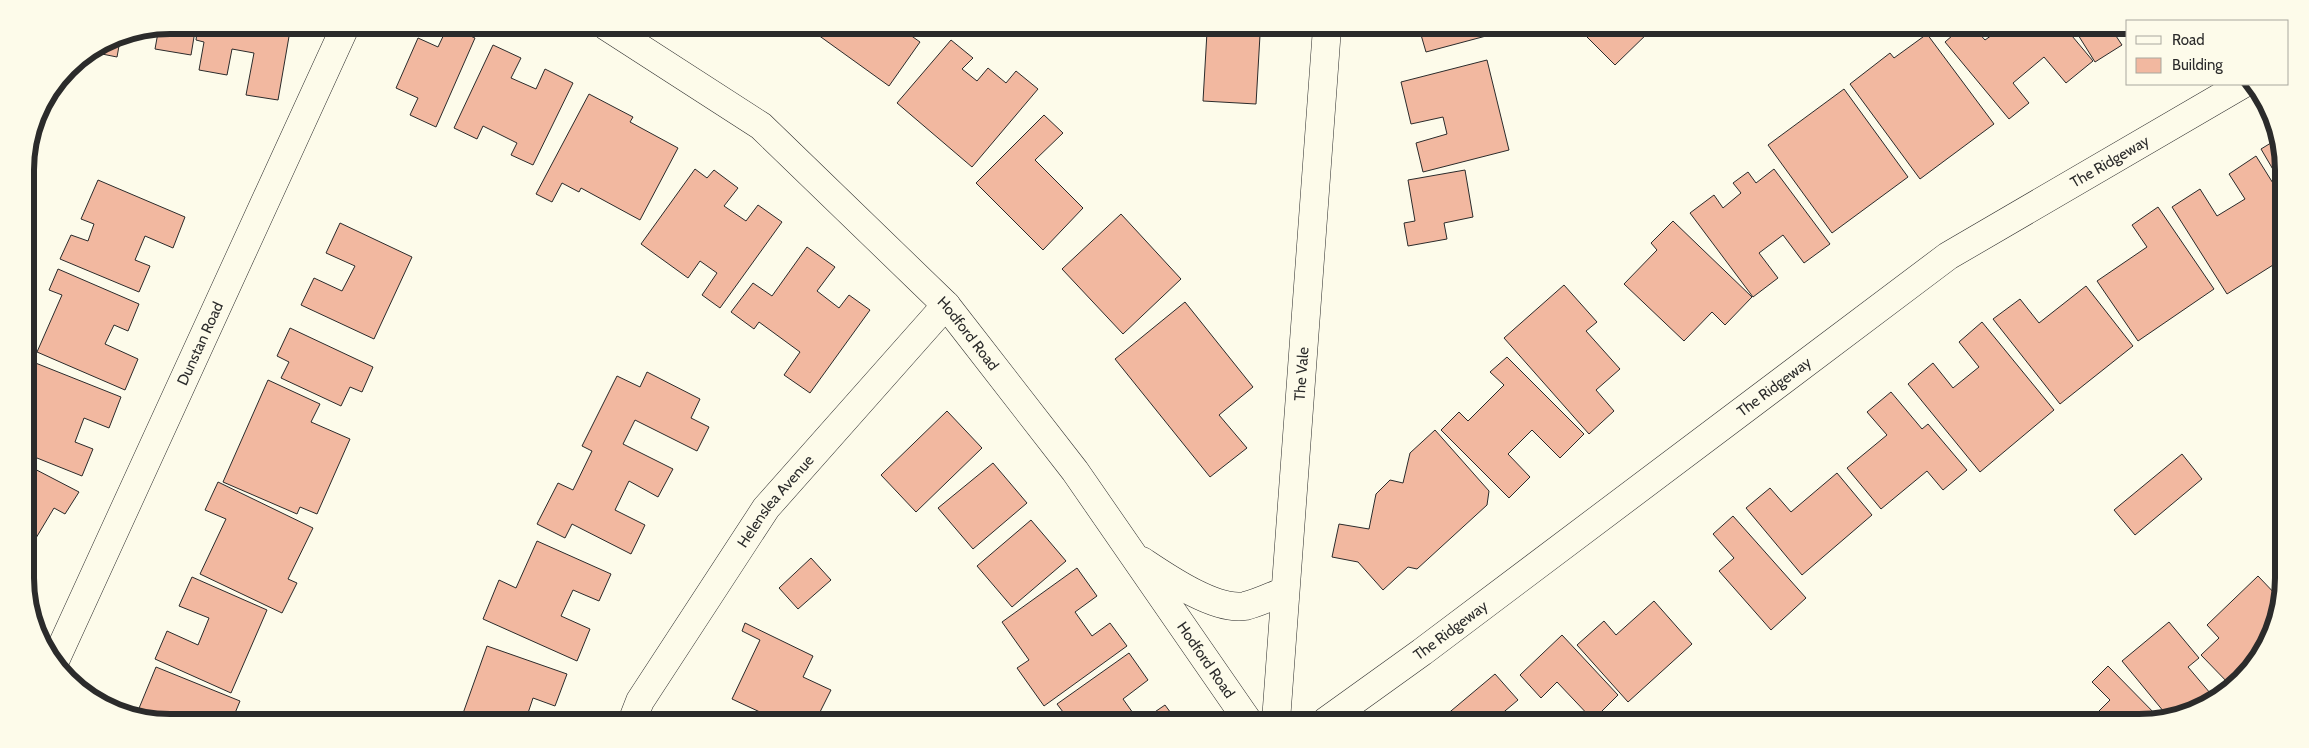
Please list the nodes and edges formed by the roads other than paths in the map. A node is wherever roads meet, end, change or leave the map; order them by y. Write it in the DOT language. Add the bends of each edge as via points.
graph roads {
  1 [pos="342,34"];
  2 [pos="628,34"];
  3 [pos="1327,34"];
  4 [pos="2226,88"];
  5 [pos="946,305"];
  6 [pos="1132,555"];
  7 [pos="1285,591"];
  8 [pos="58,655"];
  9 [pos="635,714"];
  10 [pos="1243,714"];
  11 [pos="1276,714"];
  12 [pos="1336,714"];
  1 -- 8 [label="street, Dunstan Road"];
  2 -- 5 [label="street, Hodford Road" via="761,126"];
  3 -- 7 [label="street, The Vale"];
  4 -- 12 [label="street, The Ridgeway" via="1948,256"];
  5 -- 6 [label="street, Hodford Road" via="1074,471"];
  5 -- 9 [label="street, Helenslea Avenue" via="766,508 640,701"];
  6 -- 7 [label="street" via="1188,590 1214,602 1243,606"];
  6 -- 10 [label="street, Hodford Road"];
  7 -- 11 [label="street, The Vale"];
}
